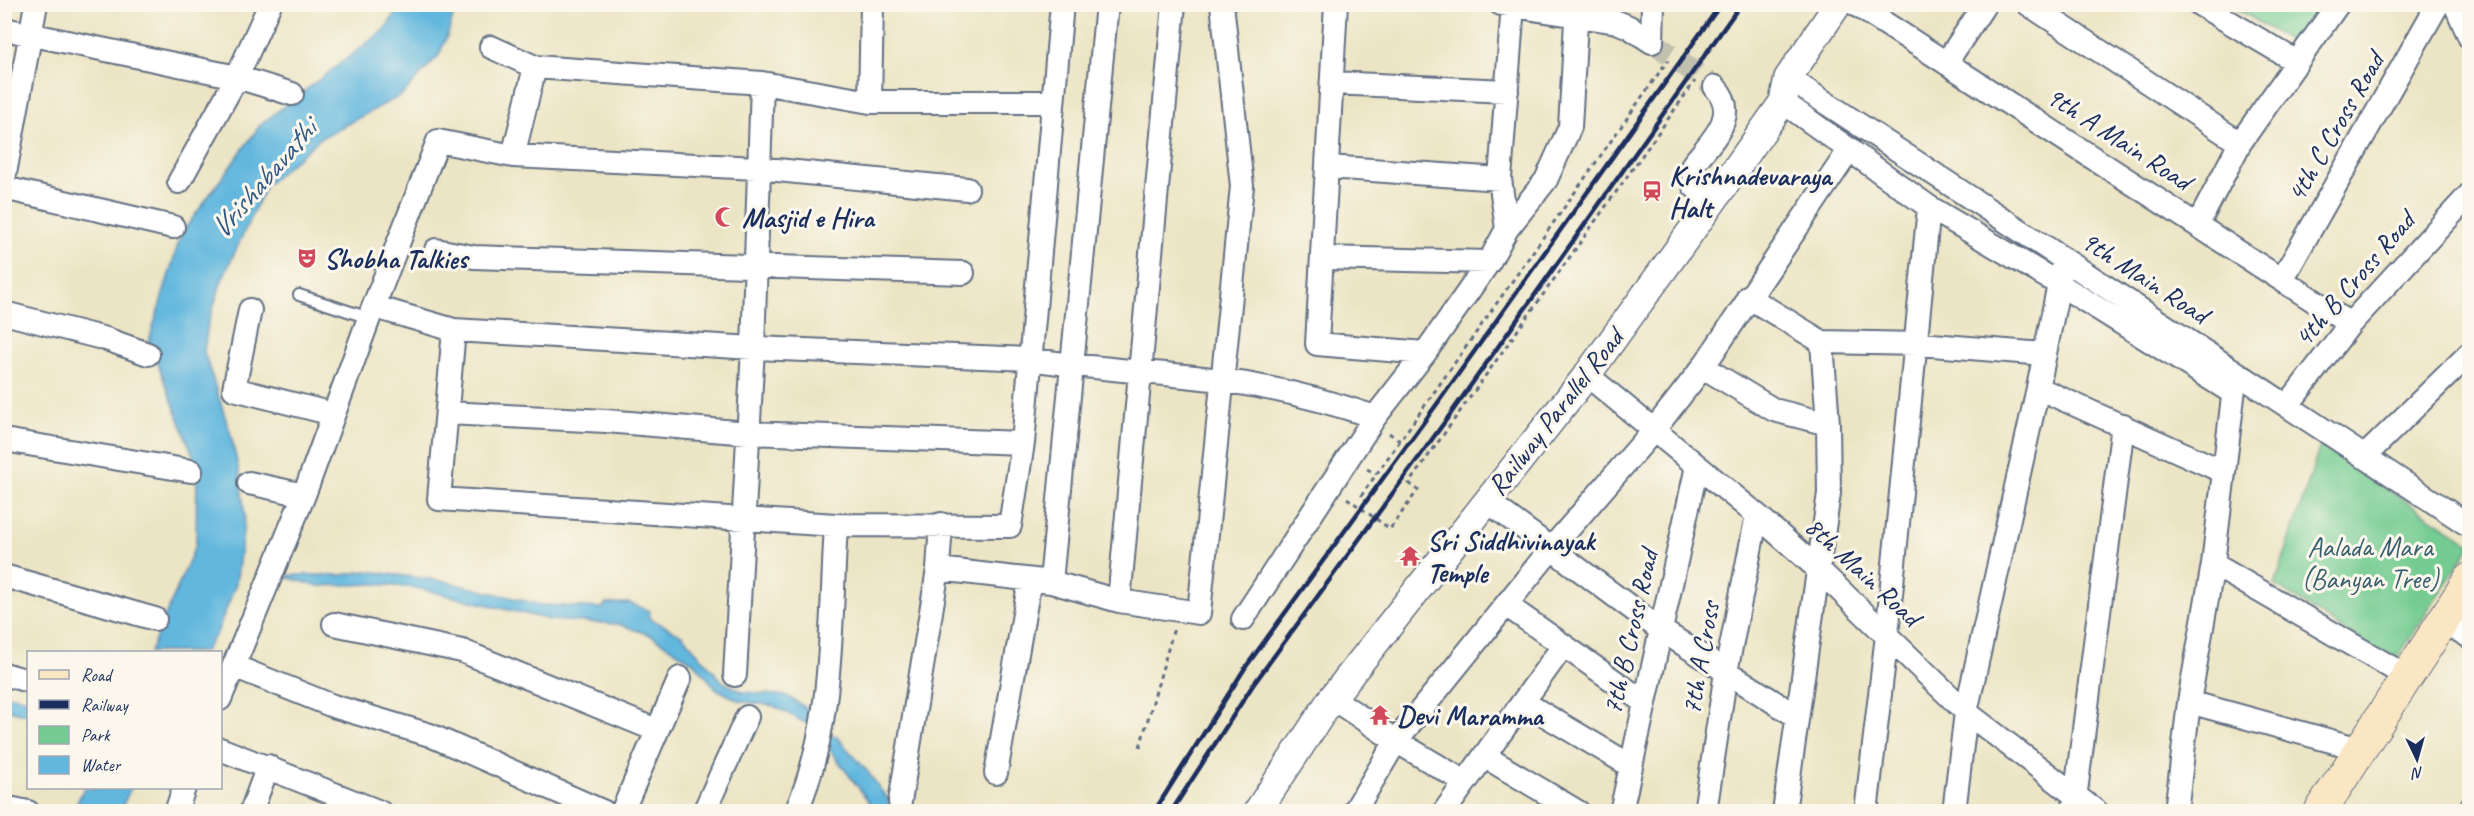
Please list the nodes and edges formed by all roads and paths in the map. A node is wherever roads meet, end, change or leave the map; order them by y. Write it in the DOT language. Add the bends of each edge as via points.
graph roads {
  1 [pos="36,4"];
  2 [pos="270,4"];
  3 [pos="872,4"];
  4 [pos="1062,4"];
  5 [pos="1107,4"];
  6 [pos="1174,4"];
  7 [pos="1222,4"];
  8 [pos="1336,4"];
  9 [pos="1501,4"];
  10 [pos="1653,4"];
  11 [pos="1838,4"];
  12 [pos="1855,4"];
  13 [pos="1985,4"];
  14 [pos="2028,4"];
  15 [pos="2199,4"];
  16 [pos="2338,4"];
  17 [pos="2438,4"];
  18 [pos="2455,4"];
  19 [pos="1513,5"];
  20 [pos="1577,10"];
  21 [pos="4,29"];
  22 [pos="31,34"];
  23 [pos="2469,38"];
  24 [pos="492,47"];
  25 [pos="1668,60"];
  26 [pos="2297,62"];
  27 [pos="1946,63"];
  28 [pos="536,68"];
  29 [pos="237,77"];
  30 [pos="1706,82"];
  31 [pos="762,83"];
  32 [pos="1332,83"];
  33 [pos="1785,90"];
  34 [pos="1507,91"];
  35 [pos="292,94"];
  36 [pos="870,102"];
  37 [pos="1052,102"];
  38 [pos="2240,144"];
  39 [pos="1850,149"];
  40 [pos="513,156"];
  41 [pos="1328,167"];
  42 [pos="757,168"];
  43 [pos="4,179"];
  44 [pos="1500,179"];
  45 [pos="179,182"];
  46 [pos="4,188"];
  47 [pos="967,189"];
  48 [pos="2469,194"];
  49 [pos="1713,201"];
  50 [pos="1929,207"];
  51 [pos="2199,224"];
  52 [pos="173,227"];
  53 [pos="1507,230"];
  54 [pos="436,250"];
  55 [pos="1323,258"];
  56 [pos="2064,260"];
  57 [pos="1489,262"];
  58 [pos="754,265"];
  59 [pos="963,273"];
  60 [pos="2283,278"];
  61 [pos="2058,284"];
  62 [pos="299,295"];
  63 [pos="1748,297"];
  64 [pos="250,310"];
  65 [pos="4,313"];
  66 [pos="372,313"];
  67 [pos="2350,324"];
  68 [pos="454,330"];
  69 [pos="1822,342"];
  70 [pos="1916,345"];
  71 [pos="753,348"];
  72 [pos="1425,352"];
  73 [pos="2469,352"];
  74 [pos="148,354"];
  75 [pos="2045,354"];
  76 [pos="1029,359"];
  77 [pos="1072,366"];
  78 [pos="1703,367"];
  79 [pos="1140,371"];
  80 [pos="1587,375"];
  81 [pos="1222,381"];
  82 [pos="2235,383"];
  83 [pos="2038,388"];
  84 [pos="2287,406"];
  85 [pos="447,413"];
  86 [pos="333,414"];
  87 [pos="1375,417"];
  88 [pos="1828,424"];
  89 [pos="2123,425"];
  90 [pos="1653,431"];
  91 [pos="748,433"];
  92 [pos="4,440"];
  93 [pos="1023,443"];
  94 [pos="2364,457"];
  95 [pos="1697,466"];
  96 [pos="1368,467"];
  97 [pos="191,471"];
  98 [pos="2224,472"];
  99 [pos="1377,474"];
  100 [pos="249,483"];
  101 [pos="304,495"];
  102 [pos="1361,496"];
  103 [pos="1346,498"];
  104 [pos="1486,501"];
  105 [pos="1757,515"];
  106 [pos="744,520"];
  107 [pos="941,524"];
  108 [pos="836,525"];
  109 [pos="2469,526"];
  110 [pos="1551,549"];
  111 [pos="2213,564"];
  112 [pos="1818,569"];
  113 [pos="938,570"];
  114 [pos="4,576"];
  115 [pos="2469,579"];
  116 [pos="1041,581"];
  117 [pos="1119,601"];
  118 [pos="1506,606"];
  119 [pos="1180,609"];
  120 [pos="155,619"];
  121 [pos="1243,619"];
  122 [pos="2443,621"];
  123 [pos="334,624"];
  124 [pos="1661,630"];
  125 [pos="1887,635"];
  126 [pos="2469,637"];
  127 [pos="1563,646"];
  128 [pos="236,667"];
  129 [pos="1726,672"];
  130 [pos="4,674"];
  131 [pos="735,675"];
  132 [pos="2406,676"];
  133 [pos="680,678"];
  134 [pos="27,681"];
  135 [pos="222,695"];
  136 [pos="1332,698"];
  137 [pos="1522,702"];
  138 [pos="1644,702"];
  139 [pos="2189,702"];
  140 [pos="1966,712"];
  141 [pos="1796,716"];
  142 [pos="747,717"];
  143 [pos="656,730"];
  144 [pos="1396,741"];
  145 [pos="1140,747"];
  146 [pos="2360,749"];
  147 [pos="222,750"];
  148 [pos="1484,756"];
  149 [pos="268,766"];
  150 [pos="1631,766"];
  151 [pos="996,773"];
  152 [pos="1465,782"];
  153 [pos="184,789"];
  154 [pos="900,802"];
  155 [pos="2075,804"];
  156 [pos="4,807"];
  157 [pos="1446,811"];
  158 [pos="28,812"];
  159 [pos="176,812"];
  160 [pos="251,812"];
  161 [pos="380,812"];
  162 [pos="604,812"];
  163 [pos="622,812"];
  164 [pos="704,812"];
  165 [pos="796,812"];
  166 [pos="1257,812"];
  167 [pos="1354,812"];
  168 [pos="1578,812"];
  169 [pos="1621,812"];
  170 [pos="1705,812"];
  171 [pos="1784,812"];
  172 [pos="1866,812"];
  173 [pos="1954,812"];
  174 [pos="2097,812"];
  175 [pos="2176,812"];
  176 [pos="2320,812"];
  1 -- 22 [label="street"];
  2 -- 29 [label="street"];
  3 -- 36 [label="street"];
  4 -- 37 [label="street"];
  5 -- 77 [label="street"];
  6 -- 79 [label="street"];
  7 -- 81 [label="street" via="1242,186"];
  8 -- 32 [label="street"];
  9 -- 19 [label="street"];
  10 -- 20 [label="street" via="1652,42 1629,27"];
  11 -- 33 [label="street, Railway Parallel Road"];
  12 -- 27 [label="street, 9th A Main Road"];
  13 -- 27 [label="street"];
  14 -- 38 [label="street"];
  15 -- 26 [label="street"];
  16 -- 26 [label="street"];
  17 -- 60 [label="street, 4th C Cross Road"];
  18 -- 23 [label="street"];
  19 -- 20 [label="street"];
  19 -- 34 [label="street"];
  20 -- 53 [label="street" via="1570,127 1546,180"];
  21 -- 22 [label="street"];
  22 -- 29 [label="street"];
  22 -- 43 [label="street"];
  24 -- 28 [label="street"];
  25 -- 99 [label="path"];
  26 -- 38 [label="street"];
  27 -- 51 [label="street, 9th A Main Road"];
  28 -- 31 [label="street"];
  28 -- 40 [label="street"];
  29 -- 35 [label="street"];
  29 -- 45 [label="street"];
  30 -- 49 [label="street" via="1725,97 1726,114 1719,132 1693,164 1694,186"];
  30 -- 103 [label="path" via="1409,483 1418,490 1390,529"];
  31 -- 36 [label="street"];
  31 -- 42 [label="street"];
  32 -- 34 [label="street"];
  32 -- 41 [label="street"];
  33 -- 39 [label="street"];
  33 -- 49 [label="street, Railway Parallel Road"];
  33 -- 56 [label="street, 9th Main Road"];
  34 -- 44 [label="street"];
  36 -- 37 [label="street"];
  37 -- 76 [label="street"];
  38 -- 51 [label="street"];
  39 -- 50 [label="street"];
  39 -- 63 [label="street"];
  40 -- 42 [label="street"];
  40 -- 66 [label="street" via="438,141"];
  41 -- 44 [label="street"];
  41 -- 55 [label="street"];
  42 -- 47 [label="street"];
  42 -- 58 [label="street"];
  44 -- 53 [label="street"];
  46 -- 52 [label="street"];
  48 -- 67 [label="street, 4th B Cross Road"];
  49 -- 80 [label="street, Railway Parallel Road"];
  50 -- 61 [label="street"];
  50 -- 70 [label="street"];
  51 -- 60 [label="street, 9th A Main Road"];
  53 -- 57 [label="street"];
  54 -- 58 [label="street" via="474,257"];
  55 -- 57 [label="street"];
  55 -- 72 [label="street" via="1317,344"];
  56 -- 61 [label="street"];
  56 -- 82 [label="street, 9th Main Road"];
  57 -- 72 [label="street"];
  58 -- 59 [label="street"];
  58 -- 71 [label="street"];
  60 -- 67 [label="street, 9th A Main Road"];
  61 -- 75 [label="street"];
  61 -- 82 [label="street"];
  62 -- 66 [label="lane"];
  63 -- 69 [label="street"];
  63 -- 78 [label="street"];
  64 -- 86 [label="street" via="234,389"];
  65 -- 74 [label="street"];
  66 -- 68 [label="street"];
  66 -- 86 [label="street"];
  67 -- 84 [label="street, 4th B Cross Road"];
  68 -- 71 [label="street"];
  68 -- 85 [label="street"];
  69 -- 70 [label="street"];
  69 -- 88 [label="street"];
  70 -- 75 [label="street"];
  70 -- 125 [label="street"];
  71 -- 76 [label="street"];
  71 -- 91 [label="street"];
  72 -- 87 [label="street"];
  73 -- 94 [label="street"];
  75 -- 83 [label="street"];
  76 -- 77 [label="street"];
  76 -- 93 [label="street"];
  77 -- 79 [label="street"];
  77 -- 116 [label="street"];
  78 -- 88 [label="street" via="1774,410"];
  78 -- 90 [label="street"];
  79 -- 81 [label="street"];
  79 -- 117 [label="street"];
  80 -- 90 [label="street, 8th Main Road"];
  80 -- 104 [label="street, Railway Parallel Road"];
  81 -- 87 [label="street" via="1314,397"];
  81 -- 119 [label="street" via="1198,613"];
  82 -- 84 [label="street, 9th Main Road"];
  82 -- 98 [label="street"];
  83 -- 89 [label="street"];
  83 -- 140 [label="street"];
  84 -- 94 [label="street, 9th Main Road"];
  85 -- 91 [label="street"];
  85 -- 106 [label="street" via="439,499"];
  86 -- 101 [label="street"];
  87 -- 121 [label="street"];
  88 -- 112 [label="street" via="1829,493"];
  89 -- 98 [label="street"];
  89 -- 155 [label="street"];
  90 -- 95 [label="street, 8th Main Road"];
  90 -- 110 [label="street"];
  91 -- 93 [label="street"];
  91 -- 106 [label="street"];
  92 -- 97 [label="street"];
  93 -- 107 [label="street" via="1010,526"];
  94 -- 109 [label="street, 9th Main Road"];
  95 -- 105 [label="street, 8th Main Road"];
  95 -- 124 [label="street, 7th B Cross Road"];
  96 -- 99 [label="path"];
  98 -- 111 [label="street"];
  99 -- 102 [label="path"];
  100 -- 101 [label="street"];
  101 -- 128 [label="street"];
  104 -- 110 [label="street"];
  104 -- 136 [label="street, Railway Parallel Road"];
  105 -- 112 [label="street, 8th Main Road"];
  105 -- 129 [label="street, 7th A Cross"];
  106 -- 108 [label="street"];
  106 -- 131 [label="street"];
  107 -- 108 [label="street"];
  107 -- 113 [label="street"];
  108 -- 165 [label="street" via="824,720"];
  110 -- 118 [label="street"];
  110 -- 124 [label="street"];
  111 -- 132 [label="street"];
  111 -- 139 [label="street"];
  112 -- 125 [label="street, 8th Main Road"];
  112 -- 141 [label="street"];
  113 -- 116 [label="street"];
  113 -- 154 [label="street"];
  114 -- 120 [label="street"];
  115 -- 122 [label="main road"];
  116 -- 117 [label="street"];
  116 -- 151 [label="street"];
  117 -- 119 [label="street"];
  118 -- 127 [label="street"];
  118 -- 144 [label="street"];
  119 -- 145 [label="path"];
  122 -- 126 [label="street"];
  122 -- 132 [label="main road"];
  123 -- 143 [label="street" via="462,651"];
  124 -- 129 [label="street"];
  124 -- 138 [label="street, 7th B Cross Road"];
  125 -- 140 [label="street, 8th Main Road"];
  125 -- 172 [label="street"];
  127 -- 137 [label="street"];
  127 -- 138 [label="street"];
  128 -- 135 [label="street"];
  128 -- 162 [label="street" via="333,706 430,735"];
  129 -- 141 [label="street"];
  129 -- 170 [label="street, 7th A Cross"];
  130 -- 134 [label="street"];
  132 -- 146 [label="main road"];
  133 -- 143 [label="street"];
  136 -- 144 [label="street"];
  136 -- 166 [label="street, Railway Parallel Road"];
  137 -- 148 [label="street"];
  137 -- 150 [label="street"];
  138 -- 150 [label="street, 7th B Cross Road"];
  139 -- 146 [label="street"];
  139 -- 175 [label="street"];
  140 -- 155 [label="street, 8th Main Road"];
  140 -- 173 [label="street"];
  141 -- 171 [label="street"];
  142 -- 164 [label="street"];
  143 -- 163 [label="street"];
  144 -- 152 [label="street"];
  144 -- 167 [label="street"];
  146 -- 176 [label="main road"];
  147 -- 149 [label="street"];
  148 -- 152 [label="street"];
  148 -- 168 [label="street"];
  149 -- 160 [label="street"];
  149 -- 161 [label="street"];
  150 -- 169 [label="street, 7th B Cross Road"];
  152 -- 157 [label="street"];
  153 -- 159 [label="street"];
  155 -- 174 [label="street, 8th Main Road"];
  156 -- 158 [label="street"];
}
